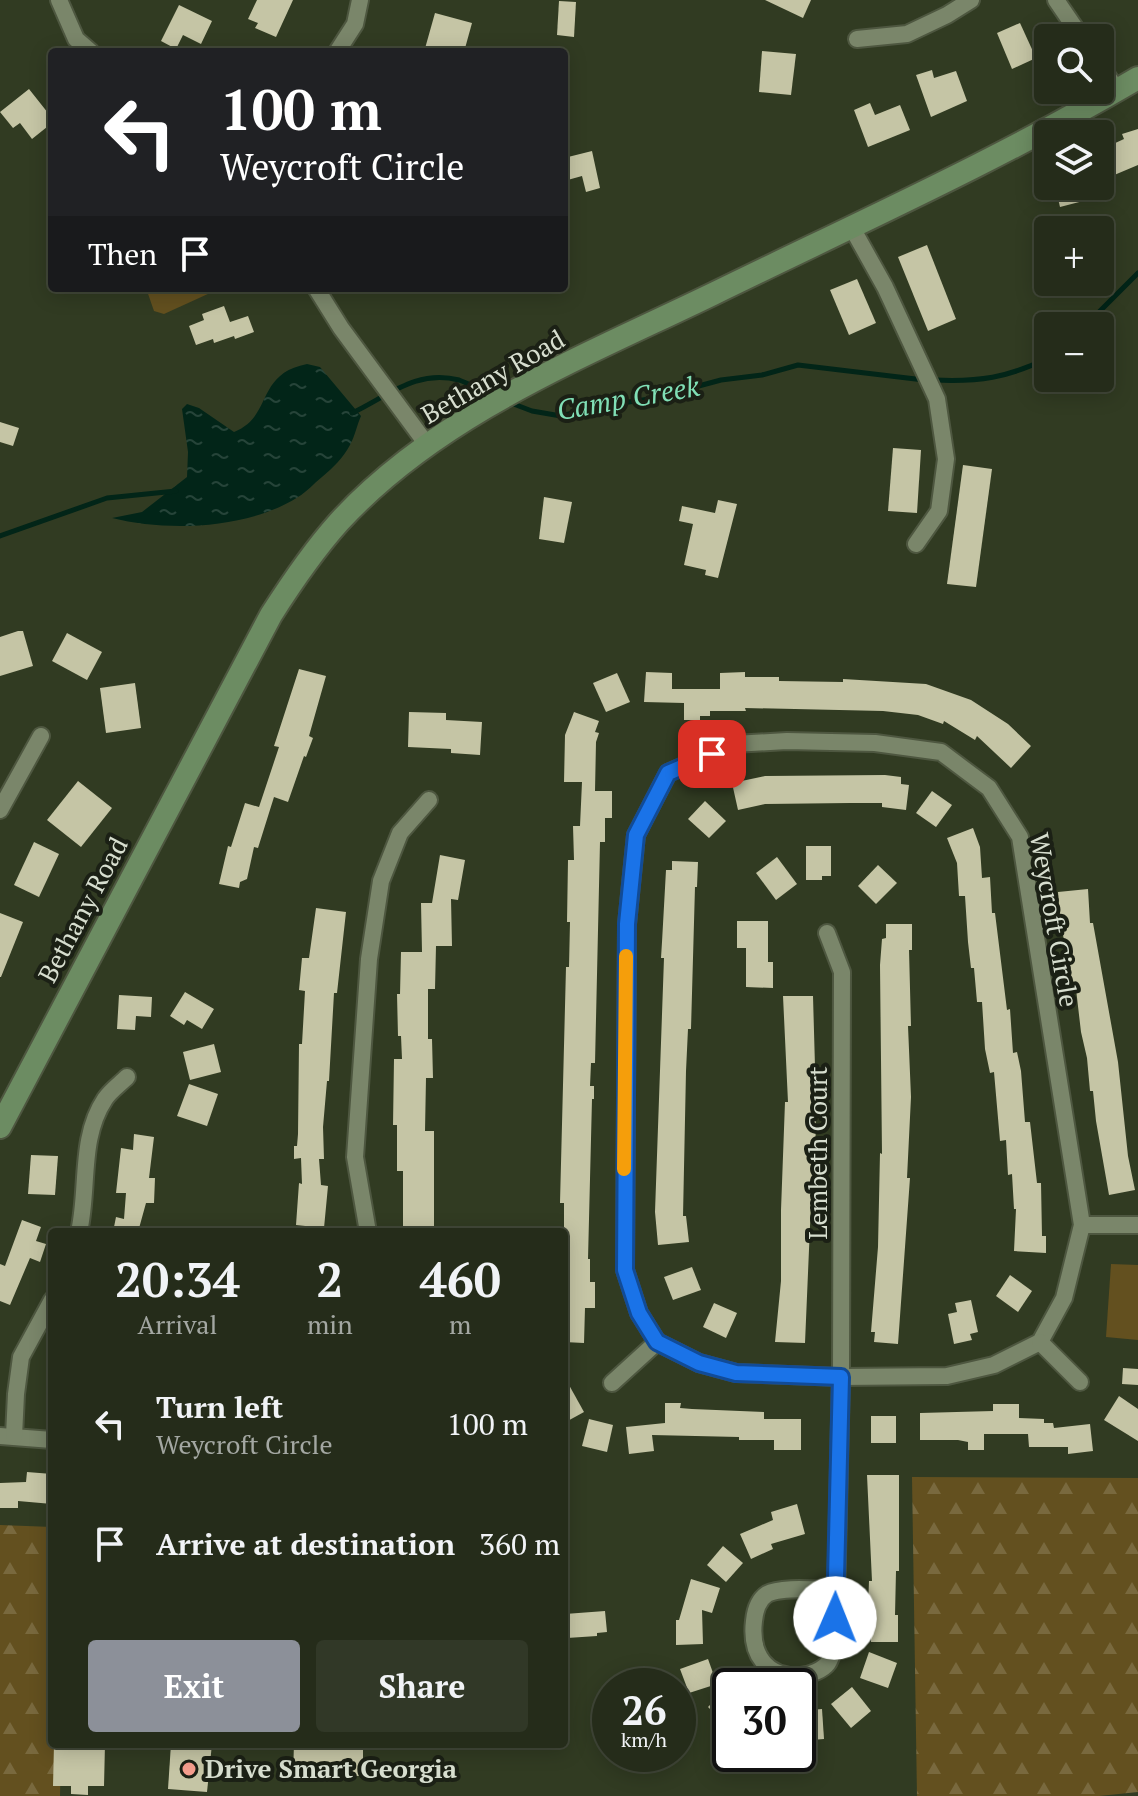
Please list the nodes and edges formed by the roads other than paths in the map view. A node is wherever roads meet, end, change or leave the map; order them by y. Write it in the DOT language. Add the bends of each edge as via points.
graph roads {
  1 [pos="59,0"];
  2 [pos="360,0"];
  3 [pos="971,0"];
  4 [pos="1056,0"];
  5 [pos="1072,24"];
  6 [pos="857,39"];
  7 [pos="86,48"];
  8 [pos="340,48"];
  9 [pos="1138,78"];
  10 [pos="1114,86"];
  11 [pos="1117,90"];
  12 [pos="851,226"];
  13 [pos="318,292"];
  14 [pos="428,446"];
  15 [pos="916,544"];
  16 [pos="41,736"];
  17 [pos="429,800"];
  18 [pos="0,810"];
  19 [pos="827,933"];
  20 [pos="127,1077"];
  21 [pos="0,1127"];
  22 [pos="1082,1225"];
  23 [pos="1138,1225"];
  24 [pos="80,1228"];
  25 [pos="367,1228"];
  26 [pos="48,1307"];
  27 [pos="657,1342"];
  28 [pos="1040,1342"];
  29 [pos="841,1377"];
  30 [pos="1080,1382"];
  31 [pos="612,1383"];
  32 [pos="7,1436"];
  33 [pos="48,1440"];
  34 [pos="835,1590"];
  1 -- 7 [label="street" via="76,39"];
  2 -- 8 [label="street" via="355,24"];
  3 -- 6 [label="street" via="907,34"];
  4 -- 5 [label="street"];
  9 -- 11 [label="street, Bethany Road"];
  10 -- 11 [label="street"];
  11 -- 12 [label="street, Bethany Road"];
  12 -- 14 [label="street, Bethany Road" via="553,372"];
  12 -- 15 [label="street" via="937,399 946,459 939,511"];
  13 -- 14 [label="street"];
  14 -- 21 [label="street, Bethany Road" via="341,520 271,615"];
  16 -- 18 [label="street"];
  17 -- 25 [label="street" via="400,833 381,881 369,959 355,1157"];
  19 -- 29 [label="street, Lembeth Court" via="842,972"];
  20 -- 24 [label="street" via="105,1098 87,1143"];
  22 -- 23 [label="street"];
  22 -- 27 [label="street, Weycroft Circle" via="1020,837 989,788 941,752 875,743 734,744 668,773 636,835 627,924 625,1270 639,1313"];
  22 -- 28 [label="street, Weycroft Circle" via="1064,1298"];
  26 -- 32 [label="street" via="21,1357"];
  27 -- 29 [label="street" via="699,1363 736,1373"];
  27 -- 31 [label="street"];
  28 -- 29 [label="street" via="994,1365 947,1376"];
  28 -- 30 [label="street"];
  29 -- 34 [label="street, Lembeth Court"];
  32 -- 33 [label="street"];
  34 -- 34 [label="street" via="835,1645 828,1663 810,1675 788,1676 768,1669 757,1655 752,1633 755,1610 765,1595 777,1590"];
}
